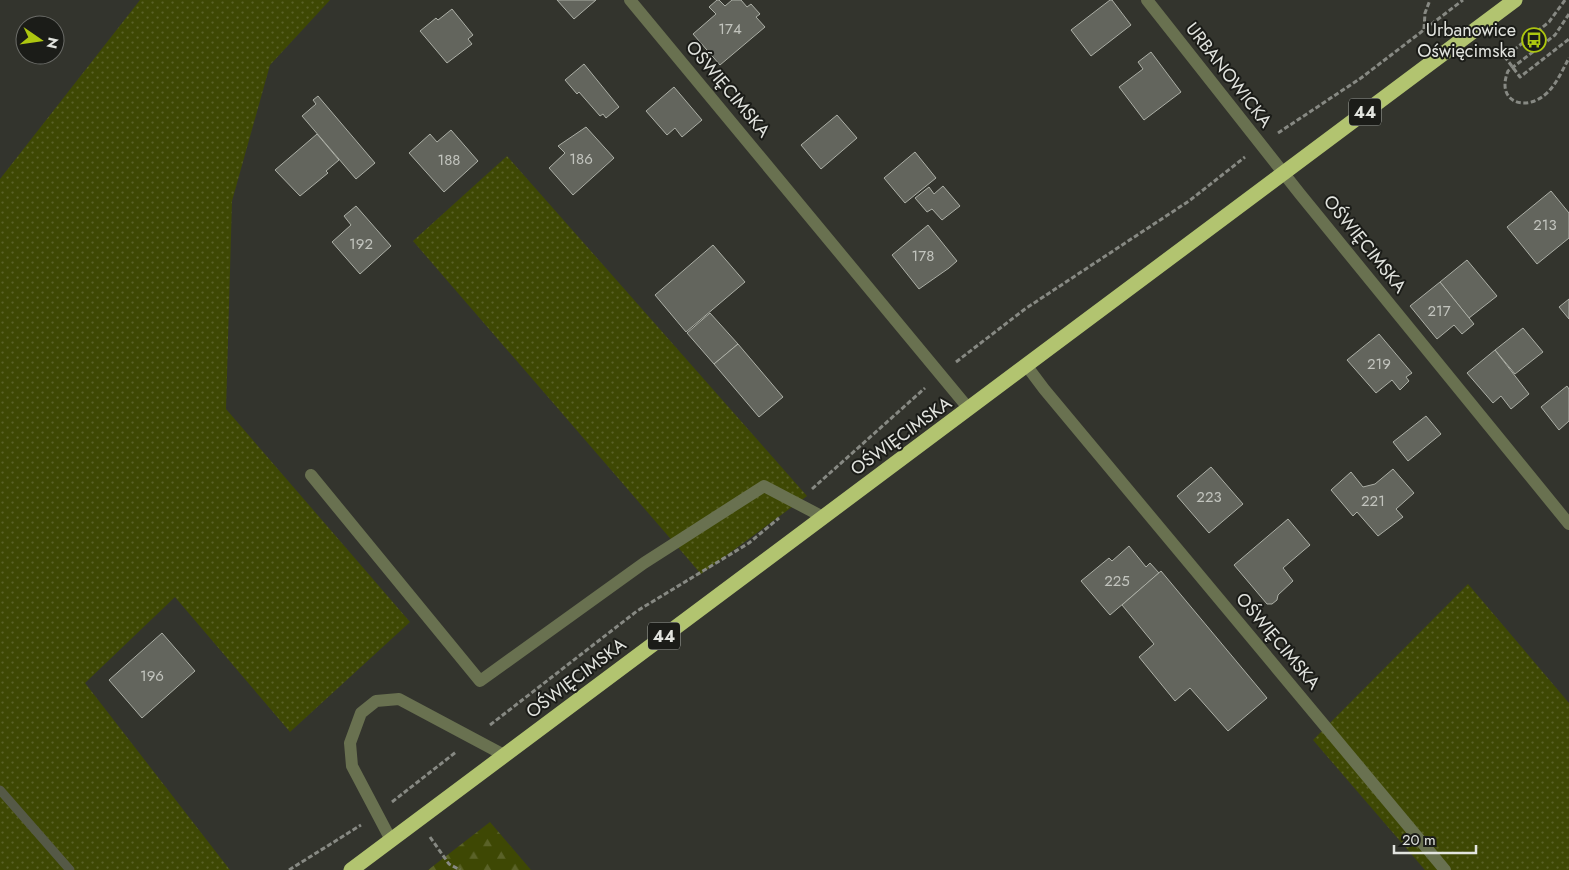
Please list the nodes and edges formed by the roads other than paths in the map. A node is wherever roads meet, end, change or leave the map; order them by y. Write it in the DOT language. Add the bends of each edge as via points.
graph roads {
  1 [pos="630,0"];
  2 [pos="1147,0"];
  3 [pos="1515,0"];
  4 [pos="1284,172"];
  5 [pos="1026,365"];
  6 [pos="969,409"];
  7 [pos="311,475"];
  8 [pos="823,517"];
  9 [pos="1569,524"];
  10 [pos="504,755"];
  11 [pos="391,840"];
  12 [pos="351,870"];
  13 [pos="1445,870"];
  1 -- 6 [label="street, OŚWIĘCIMSKA"];
  2 -- 4 [label="street, URBANOWICKA"];
  3 -- 4 [label="highway, OŚWIĘCIMSKA / 44"];
  4 -- 5 [label="highway, OŚWIĘCIMSKA / 44"];
  4 -- 9 [label="street, OŚWIĘCIMSKA"];
  5 -- 6 [label="highway, OŚWIĘCIMSKA / 44"];
  5 -- 13 [label="street, OŚWIĘCIMSKA"];
  6 -- 8 [label="highway, OŚWIĘCIMSKA / 44"];
  7 -- 8 [label="street" via="480,681 644,563 764,486"];
  8 -- 10 [label="highway, OŚWIĘCIMSKA / 44"];
  10 -- 11 [label="highway, OŚWIĘCIMSKA / 44"];
  10 -- 11 [label="street" via="399,699 376,701 362,713 350,743 352,766"];
  11 -- 12 [label="highway, OŚWIĘCIMSKA / 44"];
}
